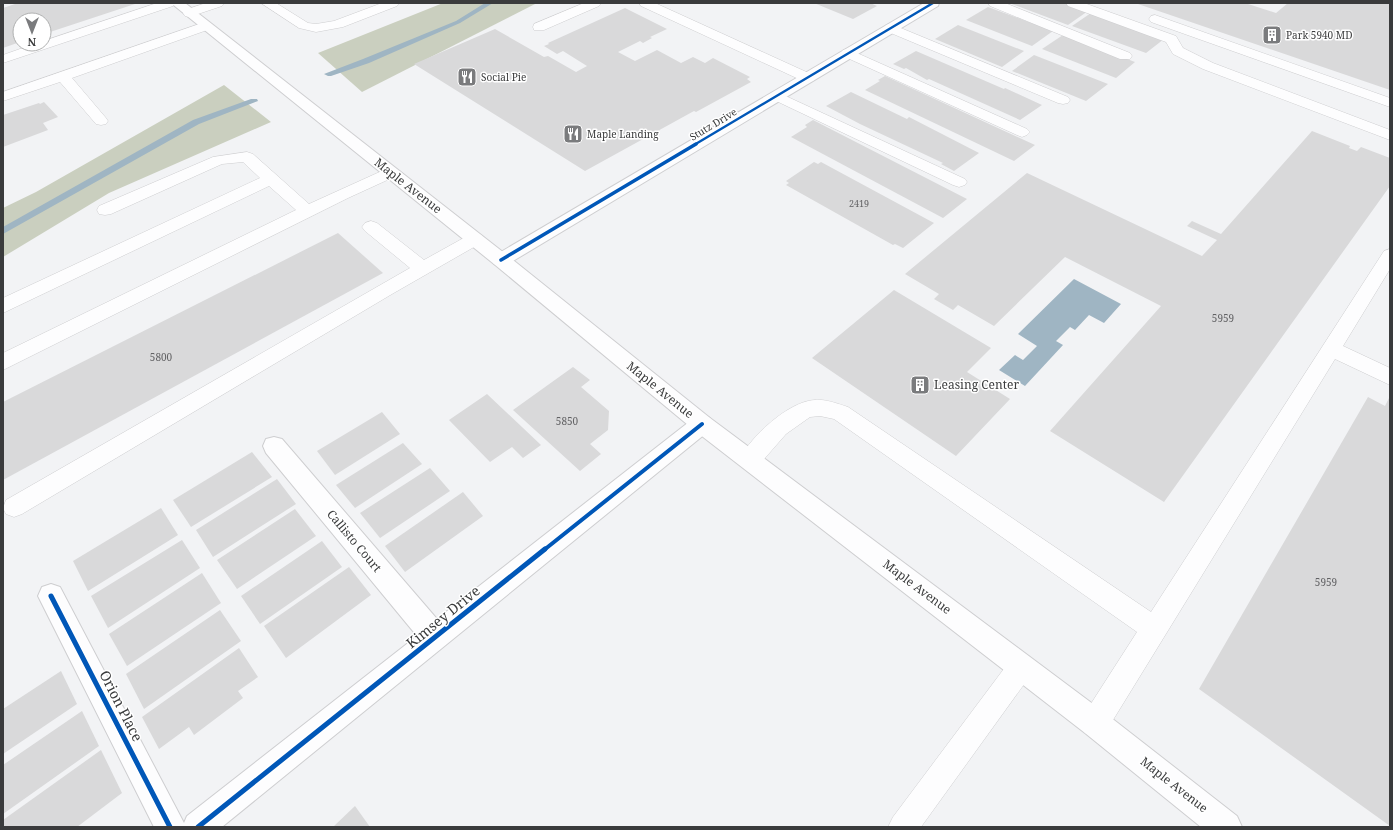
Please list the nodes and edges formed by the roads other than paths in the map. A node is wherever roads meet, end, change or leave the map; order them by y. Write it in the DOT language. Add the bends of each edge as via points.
graph roads {
  1 [pos="169,3"];
  2 [pos="218,3"];
  3 [pos="267,3"];
  4 [pos="393,3"];
  5 [pos="596,3"];
  6 [pos="645,3"];
  7 [pos="933,3"];
  8 [pos="994,3"];
  9 [pos="1072,3"];
  10 [pos="1109,3"];
  11 [pos="190,14"];
  12 [pos="539,27"];
  13 [pos="891,28"];
  14 [pos="848,54"];
  15 [pos="1125,56"];
  16 [pos="3,59"];
  17 [pos="63,76"];
  18 [pos="808,78"];
  19 [pos="777,96"];
  20 [pos="3,97"];
  21 [pos="1063,100"];
  22 [pos="1390,103"];
  23 [pos="101,121"];
  24 [pos="1022,132"];
  25 [pos="1390,135"];
  26 [pos="390,172"];
  27 [pos="271,179"];
  28 [pos="959,182"];
  29 [pos="105,210"];
  30 [pos="307,211"];
  31 [pos="371,227"];
  32 [pos="475,239"];
  33 [pos="1390,255"];
  34 [pos="501,260"];
  35 [pos="422,268"];
  36 [pos="3,306"];
  37 [pos="1332,349"];
  38 [pos="3,362"];
  39 [pos="1390,377"];
  40 [pos="702,424"];
  41 [pos="274,446"];
  42 [pos="750,460"];
  43 [pos="14,507"];
  44 [pos="51,596"];
  45 [pos="1154,629"];
  46 [pos="435,637"];
  47 [pos="1021,667"];
  48 [pos="1095,723"];
  49 [pos="170,827"];
  50 [pos="198,827"];
  51 [pos="903,827"];
  52 [pos="1226,827"];
  1 -- 16 [label="lane"];
  2 -- 11 [label="lane"];
  3 -- 4 [label="lane" via="307,27 320,28"];
  5 -- 12 [label="lane"];
  6 -- 18 [label="lane"];
  7 -- 13 [label="street, Stutz Drive"];
  8 -- 15 [label="lane"];
  9 -- 25 [label="lane" via="1171,39 1178,51 1208,66"];
  10 -- 22 [label="lane"];
  11 -- 17 [label="lane"];
  11 -- 26 [label="street, Maple Avenue"];
  13 -- 14 [label="street, Stutz Drive"];
  13 -- 21 [label="lane"];
  14 -- 18 [label="street, Stutz Drive"];
  14 -- 24 [label="lane"];
  17 -- 20 [label="lane"];
  17 -- 23 [label="lane"];
  18 -- 19 [label="street, Stutz Drive"];
  19 -- 28 [label="lane"];
  19 -- 34 [label="street, Stutz Drive"];
  26 -- 30 [label="lane"];
  26 -- 32 [label="street, Maple Avenue"];
  27 -- 29 [label="lane" via="247,157 219,160"];
  27 -- 30 [label="lane"];
  27 -- 36 [label="lane"];
  30 -- 38 [label="lane"];
  31 -- 35 [label="lane"];
  32 -- 34 [label="street, Maple Avenue"];
  32 -- 35 [label="lane"];
  33 -- 37 [label="lane"];
  34 -- 40 [label="street, Maple Avenue"];
  35 -- 43 [label="lane"];
  37 -- 39 [label="lane"];
  37 -- 45 [label="lane"];
  40 -- 42 [label="street, Maple Avenue"];
  40 -- 46 [label="street, Kimsey Drive"];
  41 -- 46 [label="street, Callisto Court"];
  42 -- 45 [label="lane" via="799,412 827,408 841,413"];
  42 -- 47 [label="street, Maple Avenue"];
  44 -- 49 [label="street, Orion Place"];
  45 -- 48 [label="lane"];
  46 -- 50 [label="street, Kimsey Drive"];
  47 -- 48 [label="street, Maple Avenue"];
  47 -- 51 [label="lane"];
  48 -- 52 [label="street, Maple Avenue"];
}
